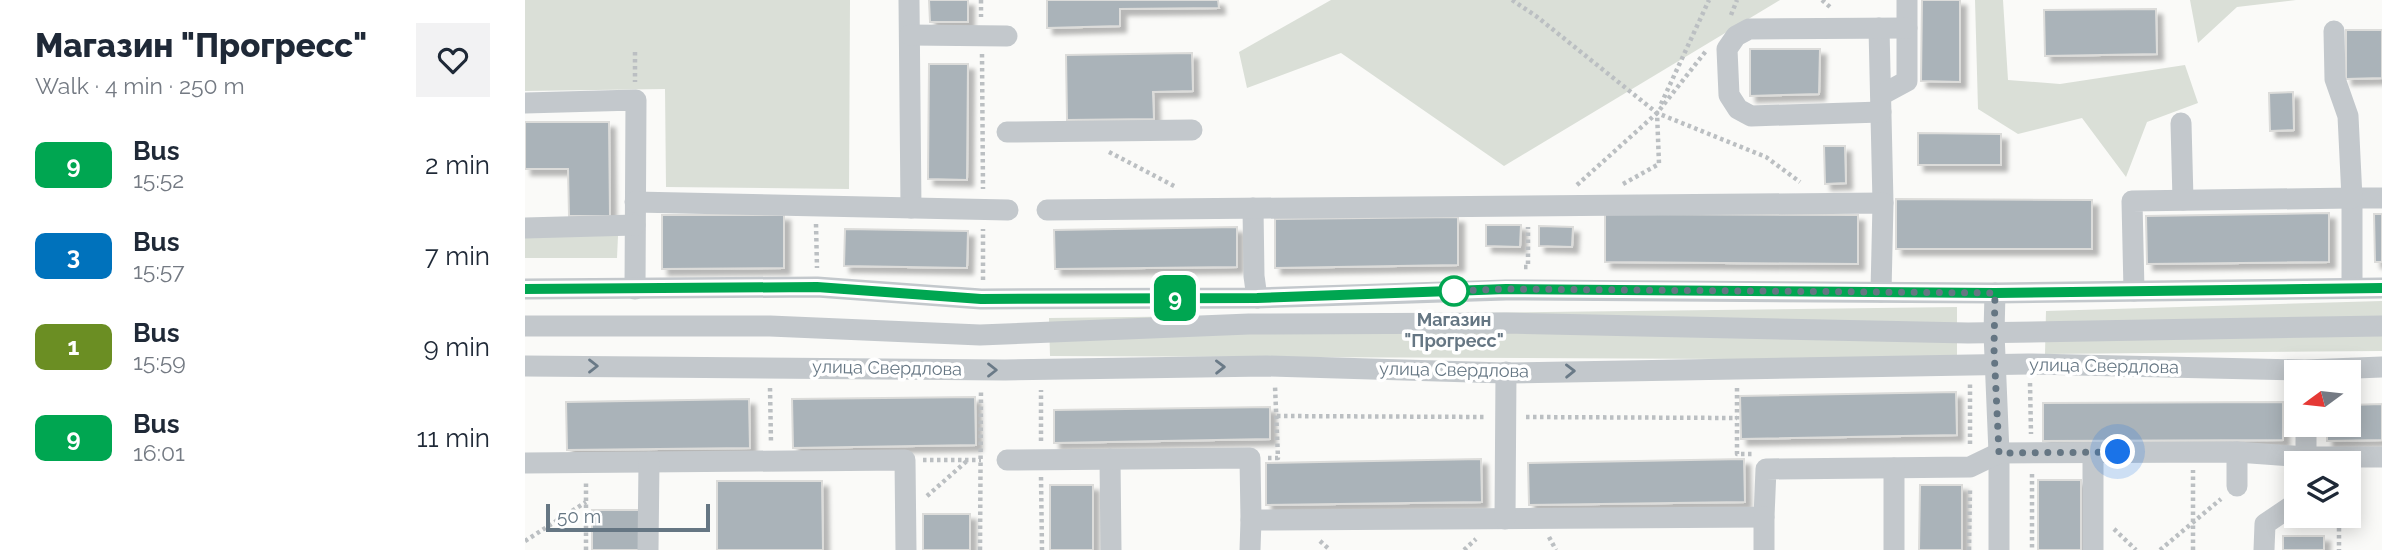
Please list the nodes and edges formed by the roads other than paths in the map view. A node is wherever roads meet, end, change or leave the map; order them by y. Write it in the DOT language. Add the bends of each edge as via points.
graph roads {
  1 [pos="909,0"];
  2 [pos="1907,0"];
  3 [pos="1879,28"];
  4 [pos="1907,28"];
  5 [pos="2334,31"];
  6 [pos="909,35"];
  7 [pos="1007,36"];
  8 [pos="525,103"];
  9 [pos="1881,103"];
  10 [pos="2181,123"];
  11 [pos="1192,130"];
  12 [pos="1007,132"];
  13 [pos="2353,198"];
  14 [pos="2382,198"];
  15 [pos="2183,200"];
  16 [pos="635,202"];
  17 [pos="1883,203"];
  18 [pos="911,208"];
  19 [pos="1253,208"];
  20 [pos="1008,210"];
  21 [pos="1047,210"];
  22 [pos="635,225"];
  23 [pos="525,228"];
  24 [pos="2352,288"];
  25 [pos="2382,288"];
  26 [pos="525,289"];
  27 [pos="635,289"];
  28 [pos="2134,291"];
  29 [pos="1881,292"];
  30 [pos="1995,293"];
  31 [pos="1257,298"];
  32 [pos="525,326"];
  33 [pos="2382,326"];
  34 [pos="1994,333"];
  35 [pos="1995,365"];
  36 [pos="525,366"];
  37 [pos="2382,367"];
  38 [pos="2361,368"];
  39 [pos="2284,371"];
  40 [pos="1506,372"];
  41 [pos="2237,452"];
  42 [pos="1999,453"];
  43 [pos="2093,453"];
  44 [pos="2284,457"];
  45 [pos="2382,457"];
  46 [pos="2361,458"];
  47 [pos="1110,459"];
  48 [pos="1007,460"];
  49 [pos="649,462"];
  50 [pos="525,463"];
  51 [pos="1894,468"];
  52 [pos="2237,485"];
  53 [pos="2284,511"];
  54 [pos="1764,517"];
  55 [pos="1505,519"];
  56 [pos="1251,520"];
  57 [pos="648,550"];
  58 [pos="906,550"];
  59 [pos="1111,550"];
  60 [pos="1250,550"];
  61 [pos="1764,550"];
  62 [pos="1894,550"];
  63 [pos="1999,550"];
  64 [pos="2093,550"];
  65 [pos="2264,550"];
  1 -- 6 [label="street"];
  2 -- 4 [label="street"];
  3 -- 4 [label="street"];
  3 -- 9 [label="street"];
  3 -- 9 [label="street" via="1749,29 1736,36 1727,50 1729,95 1738,109 1751,116"];
  4 -- 9 [label="street" via="1907,81"];
  5 -- 13 [label="street" via="2335,79 2348,116"];
  6 -- 7 [label="street"];
  6 -- 18 [label="street"];
  8 -- 16 [label="street" via="636,100"];
  9 -- 17 [label="street"];
  10 -- 15 [label="street"];
  11 -- 12 [label="street"];
  13 -- 14 [label="street"];
  13 -- 15 [label="street"];
  13 -- 24 [label="street"];
  15 -- 28 [label="street" via="2132,201"];
  16 -- 18 [label="street"];
  16 -- 22 [label="street"];
  17 -- 19 [label="street"];
  17 -- 29 [label="street"];
  18 -- 20 [label="street"];
  19 -- 21 [label="street"];
  19 -- 31 [label="street"];
  22 -- 23 [label="street"];
  22 -- 27 [label="street"];
  24 -- 25 [label="street"];
  24 -- 28 [label="street"];
  26 -- 27 [label="street"];
  27 -- 31 [label="street" via="817,287 981,299"];
  28 -- 30 [label="street"];
  29 -- 30 [label="street"];
  29 -- 31 [label="street" via="1506,289"];
  30 -- 34 [label="street"];
  32 -- 34 [label="street" via="770,326 980,335 1249,324 1506,323"];
  33 -- 34 [label="street"];
  34 -- 35 [label="street"];
  35 -- 39 [label="street, улица Свердлова"];
  40 -- 35 [label="street, улица Свердлова, one-way"];
  35 -- 42 [label="street"];
  36 -- 40 [label="street, улица Свердлова, one-way" via="981,370 1267,366"];
  37 -- 38 [label="street, улица Свердлова"];
  40 -- 55 [label="street"];
  41 -- 43 [label="street"];
  41 -- 44 [label="street"];
  41 -- 52 [label="street"];
  42 -- 43 [label="street"];
  42 -- 51 [label="street" via="1970,467"];
  42 -- 63 [label="street"];
  43 -- 64 [label="street"];
  45 -- 46 [label="street"];
  47 -- 48 [label="street"];
  47 -- 56 [label="street" via="1250,458"];
  47 -- 59 [label="street"];
  49 -- 50 [label="street"];
  49 -- 57 [label="street"];
  49 -- 58 [label="street" via="905,460"];
  51 -- 54 [label="street" via="1766,469"];
  51 -- 62 [label="street"];
  53 -- 65 [label="street" via="2265,524"];
  54 -- 55 [label="street"];
  54 -- 61 [label="street"];
  55 -- 56 [label="street"];
  56 -- 60 [label="street"];
}
